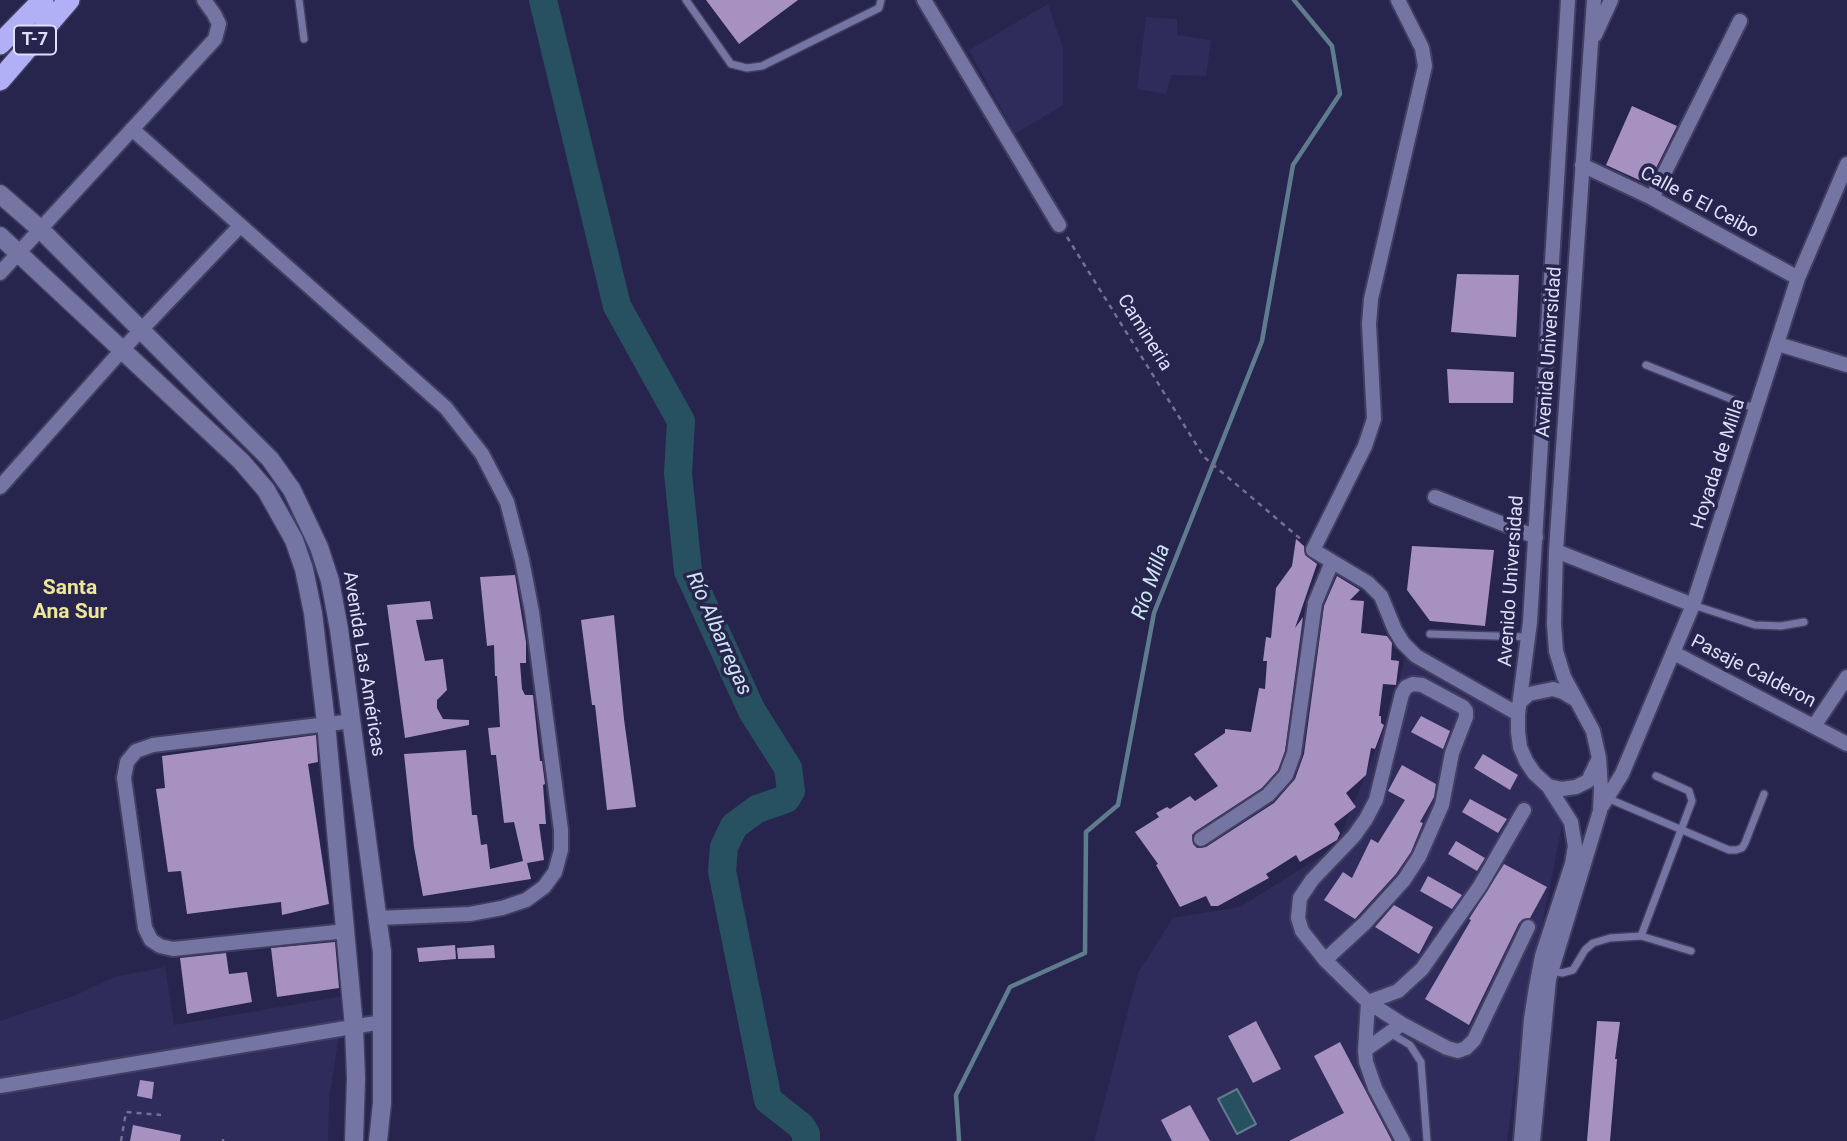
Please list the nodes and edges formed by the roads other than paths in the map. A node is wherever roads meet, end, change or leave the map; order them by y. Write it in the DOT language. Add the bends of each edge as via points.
graph roads {
  1 [pos="44,0"];
  2 [pos="69,0"];
  3 [pos="204,0"];
  4 [pos="299,0"];
  5 [pos="686,0"];
  6 [pos="881,0"];
  7 [pos="924,0"];
  8 [pos="1398,0"];
  9 [pos="1594,0"];
  10 [pos="1611,0"];
  11 [pos="1567,1"];
  12 [pos="1740,21"];
  13 [pos="304,39"];
  14 [pos="0,44"];
  15 [pos="1590,46"];
  16 [pos="0,80"];
  17 [pos="132,129"];
  18 [pos="1847,164"];
  19 [pos="1582,165"];
  20 [pos="0,194"];
  21 [pos="1652,198"];
  22 [pos="1059,225"];
  23 [pos="240,226"];
  24 [pos="39,228"];
  25 [pos="0,236"];
  26 [pos="19,253"];
  27 [pos="0,273"];
  28 [pos="1798,278"];
  29 [pos="142,330"];
  30 [pos="1778,344"];
  31 [pos="122,350"];
  32 [pos="1646,365"];
  33 [pos="1847,365"];
  34 [pos="1757,410"];
  35 [pos="0,487"];
  36 [pos="1435,497"];
  37 [pos="1536,537"];
  38 [pos="1556,551"];
  39 [pos="1332,562"];
  40 [pos="1693,605"];
  41 [pos="1804,622"];
  42 [pos="1430,634"];
  43 [pos="1529,637"];
  44 [pos="1674,653"];
  45 [pos="1847,677"];
  46 [pos="1578,701"];
  47 [pos="1519,708"];
  48 [pos="353,720"];
  49 [pos="326,723"];
  50 [pos="1814,726"];
  51 [pos="1847,744"];
  52 [pos="1599,758"];
  53 [pos="1656,776"];
  54 [pos="1548,786"];
  55 [pos="1764,794"];
  56 [pos="1603,804"];
  57 [pos="1524,810"];
  58 [pos="1682,829"];
  59 [pos="1201,839"];
  60 [pos="378,918"];
  61 [pos="1528,927"];
  62 [pos="345,931"];
  63 [pos="1641,936"];
  64 [pos="1691,951"];
  65 [pos="1325,960"];
  66 [pos="1551,971"];
  67 [pos="1368,1002"];
  68 [pos="382,1022"];
  69 [pos="1402,1024"];
  70 [pos="354,1027"];
  71 [pos="1389,1033"];
  72 [pos="1364,1050"];
  73 [pos="0,1086"];
  74 [pos="354,1141"];
  75 [pos="378,1141"];
  76 [pos="1403,1141"];
  77 [pos="1427,1141"];
  78 [pos="1521,1141"];
  79 [pos="1534,1141"];
  1 -- 14 [label="highway, T-7"];
  2 -- 16 [label="highway, T-7"];
  3 -- 17 [label="street" via="219,24 215,39"];
  4 -- 13 [label="lane"];
  5 -- 6 [label="lane" via="731,64 747,68 762,66 879,8"];
  7 -- 22 [label="street"];
  8 -- 39 [label="street" via="1422,48 1424,66 1371,299 1374,419 1313,550"];
  9 -- 15 [label="street, Avenida Universidad"];
  10 -- 15 [label="street"];
  11 -- 37 [label="street, Avenido Universidad"];
  12 -- 21 [label="street"];
  15 -- 19 [label="street, Avenida Universidad"];
  17 -- 23 [label="street"];
  17 -- 24 [label="street"];
  18 -- 28 [label="street, Hoyada de Milla"];
  19 -- 21 [label="street, Calle 6 El Ceibo"];
  19 -- 38 [label="street, Avenida Universidad"];
  20 -- 24 [label="street, Avenida Las Américas"];
  21 -- 28 [label="street, Calle 6 El Ceibo"];
  23 -- 29 [label="street"];
  23 -- 60 [label="street" via="446,408 482,454 506,502 522,560 561,830 555,872 526,900 502,908"];
  24 -- 26 [label="street"];
  24 -- 29 [label="street, Avenida Las Américas"];
  25 -- 26 [label="street"];
  26 -- 27 [label="street"];
  26 -- 31 [label="street"];
  28 -- 30 [label="street, Hoyada de Milla"];
  29 -- 31 [label="street"];
  29 -- 48 [label="street, Avenida Las Américas" via="261,449 292,490 330,580"];
  30 -- 33 [label="street"];
  30 -- 34 [label="street, Hoyada de Milla"];
  31 -- 35 [label="street"];
  31 -- 49 [label="street" via="241,461 280,512 304,569"];
  32 -- 34 [label="lane"];
  34 -- 40 [label="street, Hoyada de Milla"];
  36 -- 37 [label="street"];
  37 -- 43 [label="street, Avenido Universidad"];
  38 -- 40 [label="street"];
  38 -- 46 [label="street, Avenida Universidad" via="1556,651"];
  39 -- 47 [label="street" via="1381,596 1395,630 1416,656"];
  39 -- 59 [label="street" via="1315,603 1294,753 1286,775 1268,795"];
  40 -- 41 [label="lane" via="1755,625"];
  40 -- 44 [label="street, Hoyada de Milla"];
  42 -- 43 [label="lane"];
  43 -- 47 [label="street, Avenido Universidad"];
  44 -- 50 [label="street, Pasaje Calderon"];
  44 -- 56 [label="street, Hoyada de Milla" via="1622,774"];
  45 -- 50 [label="street, Pasaje Calderon"];
  46 -- 47 [label="street" via="1553,690 1529,694"];
  46 -- 52 [label="street" via="1593,731"];
  47 -- 54 [label="street, Avenido Universidad" via="1520,747 1534,773"];
  48 -- 49 [label="street"];
  48 -- 60 [label="street, Avenida Las Américas"];
  49 -- 62 [label="street"];
  49 -- 62 [label="street" via="153,745 136,751 127,762 124,778 145,928 151,940 173,949"];
  50 -- 51 [label="street, Pasaje Calderon"];
  52 -- 54 [label="street" via="1588,781 1562,789"];
  52 -- 56 [label="street"];
  53 -- 58 [label="lane" via="1692,793"];
  54 -- 78 [label="street, Avenido Universidad" via="1571,822 1575,846 1536,987"];
  55 -- 58 [label="lane" via="1742,848 1728,850"];
  56 -- 58 [label="lane"];
  56 -- 66 [label="street"];
  57 -- 67 [label="street" via="1480,886 1422,969 1398,991"];
  58 -- 63 [label="lane"];
  60 -- 68 [label="street, Avenida Las Américas"];
  61 -- 69 [label="street" via="1466,1048 1447,1048"];
  62 -- 70 [label="street"];
  63 -- 64 [label="lane"];
  63 -- 66 [label="lane" via="1593,943 1573,970"];
  65 -- 65 [label="street" via="1302,931 1300,898 1366,819 1376,800 1402,694 1406,687 1422,685 1466,711 1442,805 1405,880"];
  65 -- 67 [label="street"];
  66 -- 79 [label="street"];
  67 -- 69 [label="street"];
  67 -- 72 [label="street"];
  68 -- 70 [label="street"];
  68 -- 75 [label="street, Avenida Las Américas"];
  69 -- 71 [label="street"];
  70 -- 73 [label="street"];
  70 -- 74 [label="street"];
  71 -- 72 [label="street"];
  71 -- 77 [label="lane" via="1410,1045 1422,1062"];
  72 -- 76 [label="street" via="1375,1088"];
}
